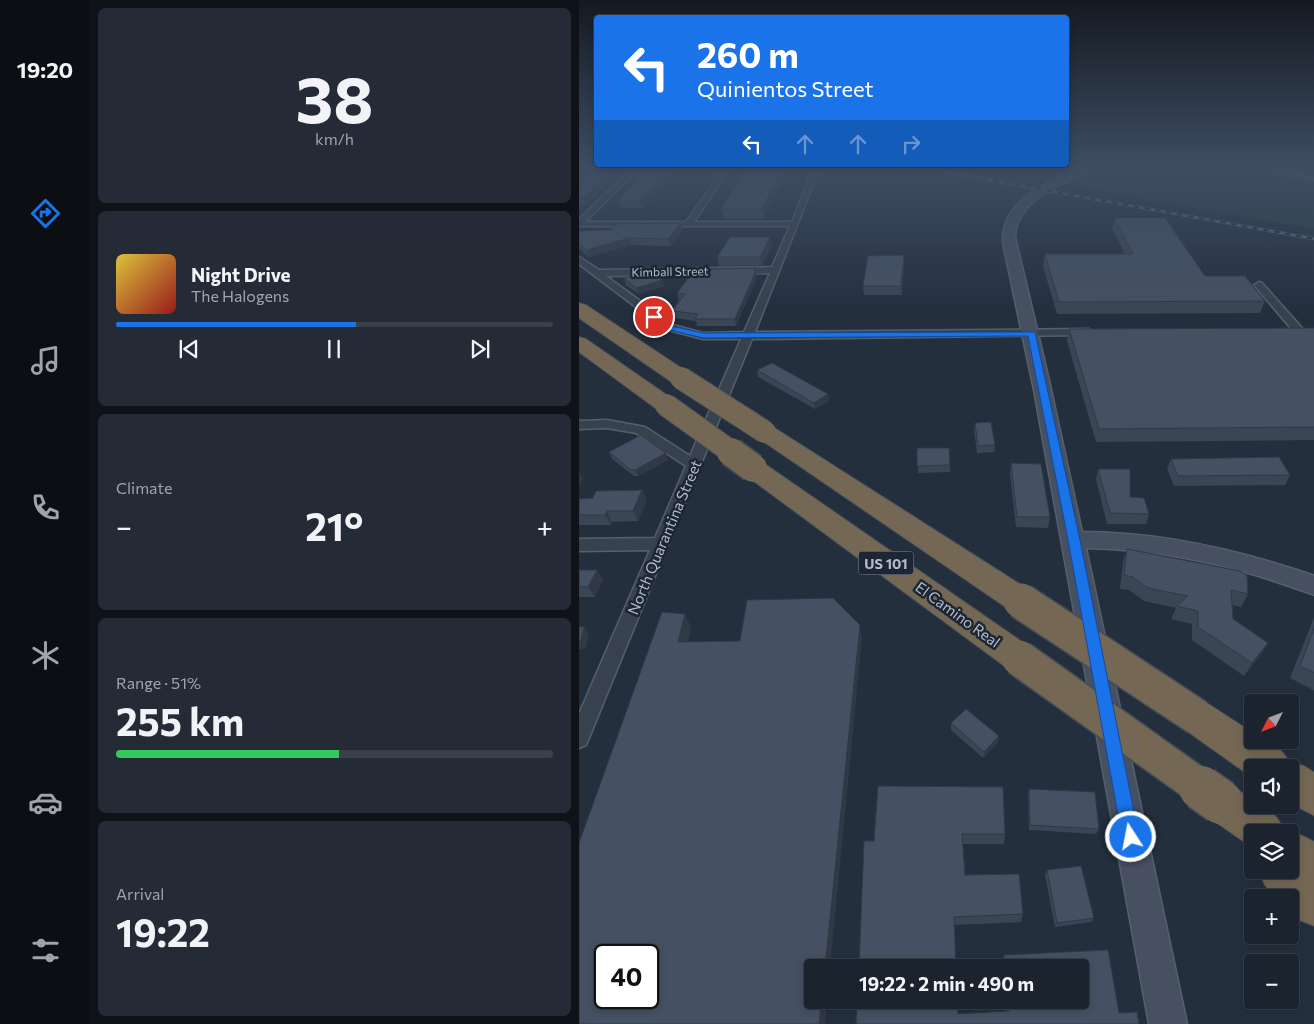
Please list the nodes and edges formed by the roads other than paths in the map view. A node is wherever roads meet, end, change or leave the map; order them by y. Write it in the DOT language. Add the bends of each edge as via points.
graph roads {
  1 [pos="1015,214"];
  2 [pos="589,215"];
  3 [pos="695,215"];
  4 [pos="799,215"];
  5 [pos="579,224"];
  6 [pos="688,224"];
  7 [pos="795,224"];
  8 [pos="579,260"];
  9 [pos="775,270"];
  10 [pos="595,273"];
  11 [pos="1259,285"];
  12 [pos="579,310"];
  13 [pos="1279,330"];
  14 [pos="1096,332"];
  15 [pos="1032,334"];
  16 [pos="748,336"];
  17 [pos="579,343"];
  18 [pos="579,425"];
  19 [pos="693,465"];
  20 [pos="1074,540"];
  21 [pos="661,544"];
  22 [pos="579,545"];
  23 [pos="1314,586"];
  24 [pos="579,738"];
  25 [pos="1259,759"];
  26 [pos="1299,786"];
  27 [pos="1314,796"];
  28 [pos="1221,802"];
  29 [pos="1253,824"];
  30 [pos="1244,828"];
  31 [pos="1299,857"];
  32 [pos="1314,868"];
  33 [pos="1289,879"];
  34 [pos="1314,904"];
  35 [pos="1168,1024"];
  1 -- 15 [label="street" via="1009,236"];
  2 -- 5 [label="street"];
  3 -- 6 [label="street"];
  4 -- 7 [label="street, North Quarantina Street"];
  5 -- 6 [label="street"];
  6 -- 7 [label="street"];
  7 -- 9 [label="street, North Quarantina Street"];
  8 -- 10 [label="street"];
  9 -- 10 [label="street, Kimball Street"];
  9 -- 16 [label="street, North Quarantina Street"];
  10 -- 16 [label="street" via="669,328 703,336"];
  11 -- 13 [label="street" via="1298,330"];
  12 -- 25 [label="highway, US 101, bridge"];
  14 -- 15 [label="street"];
  15 -- 16 [label="street"];
  15 -- 20 [label="street"];
  16 -- 19 [label="street, North Quarantina Street"];
  17 -- 28 [label="highway, El Camino Real / US 101, bridge"];
  18 -- 19 [label="street" via="607,424 641,430"];
  19 -- 21 [label="street, North Quarantina Street"];
  20 -- 23 [label="street" via="1123,540 1203,552 1248,562"];
  20 -- 35 [label="street"];
  21 -- 22 [label="street"];
  21 -- 24 [label="street, North Quarantina Street"];
  26 -- 27 [label="highway"];
  28 -- 29 [label="highway, El Camino Real / US 101"];
  28 -- 30 [label="highway"];
  31 -- 32 [label="highway"];
  33 -- 34 [label="highway"];
}
